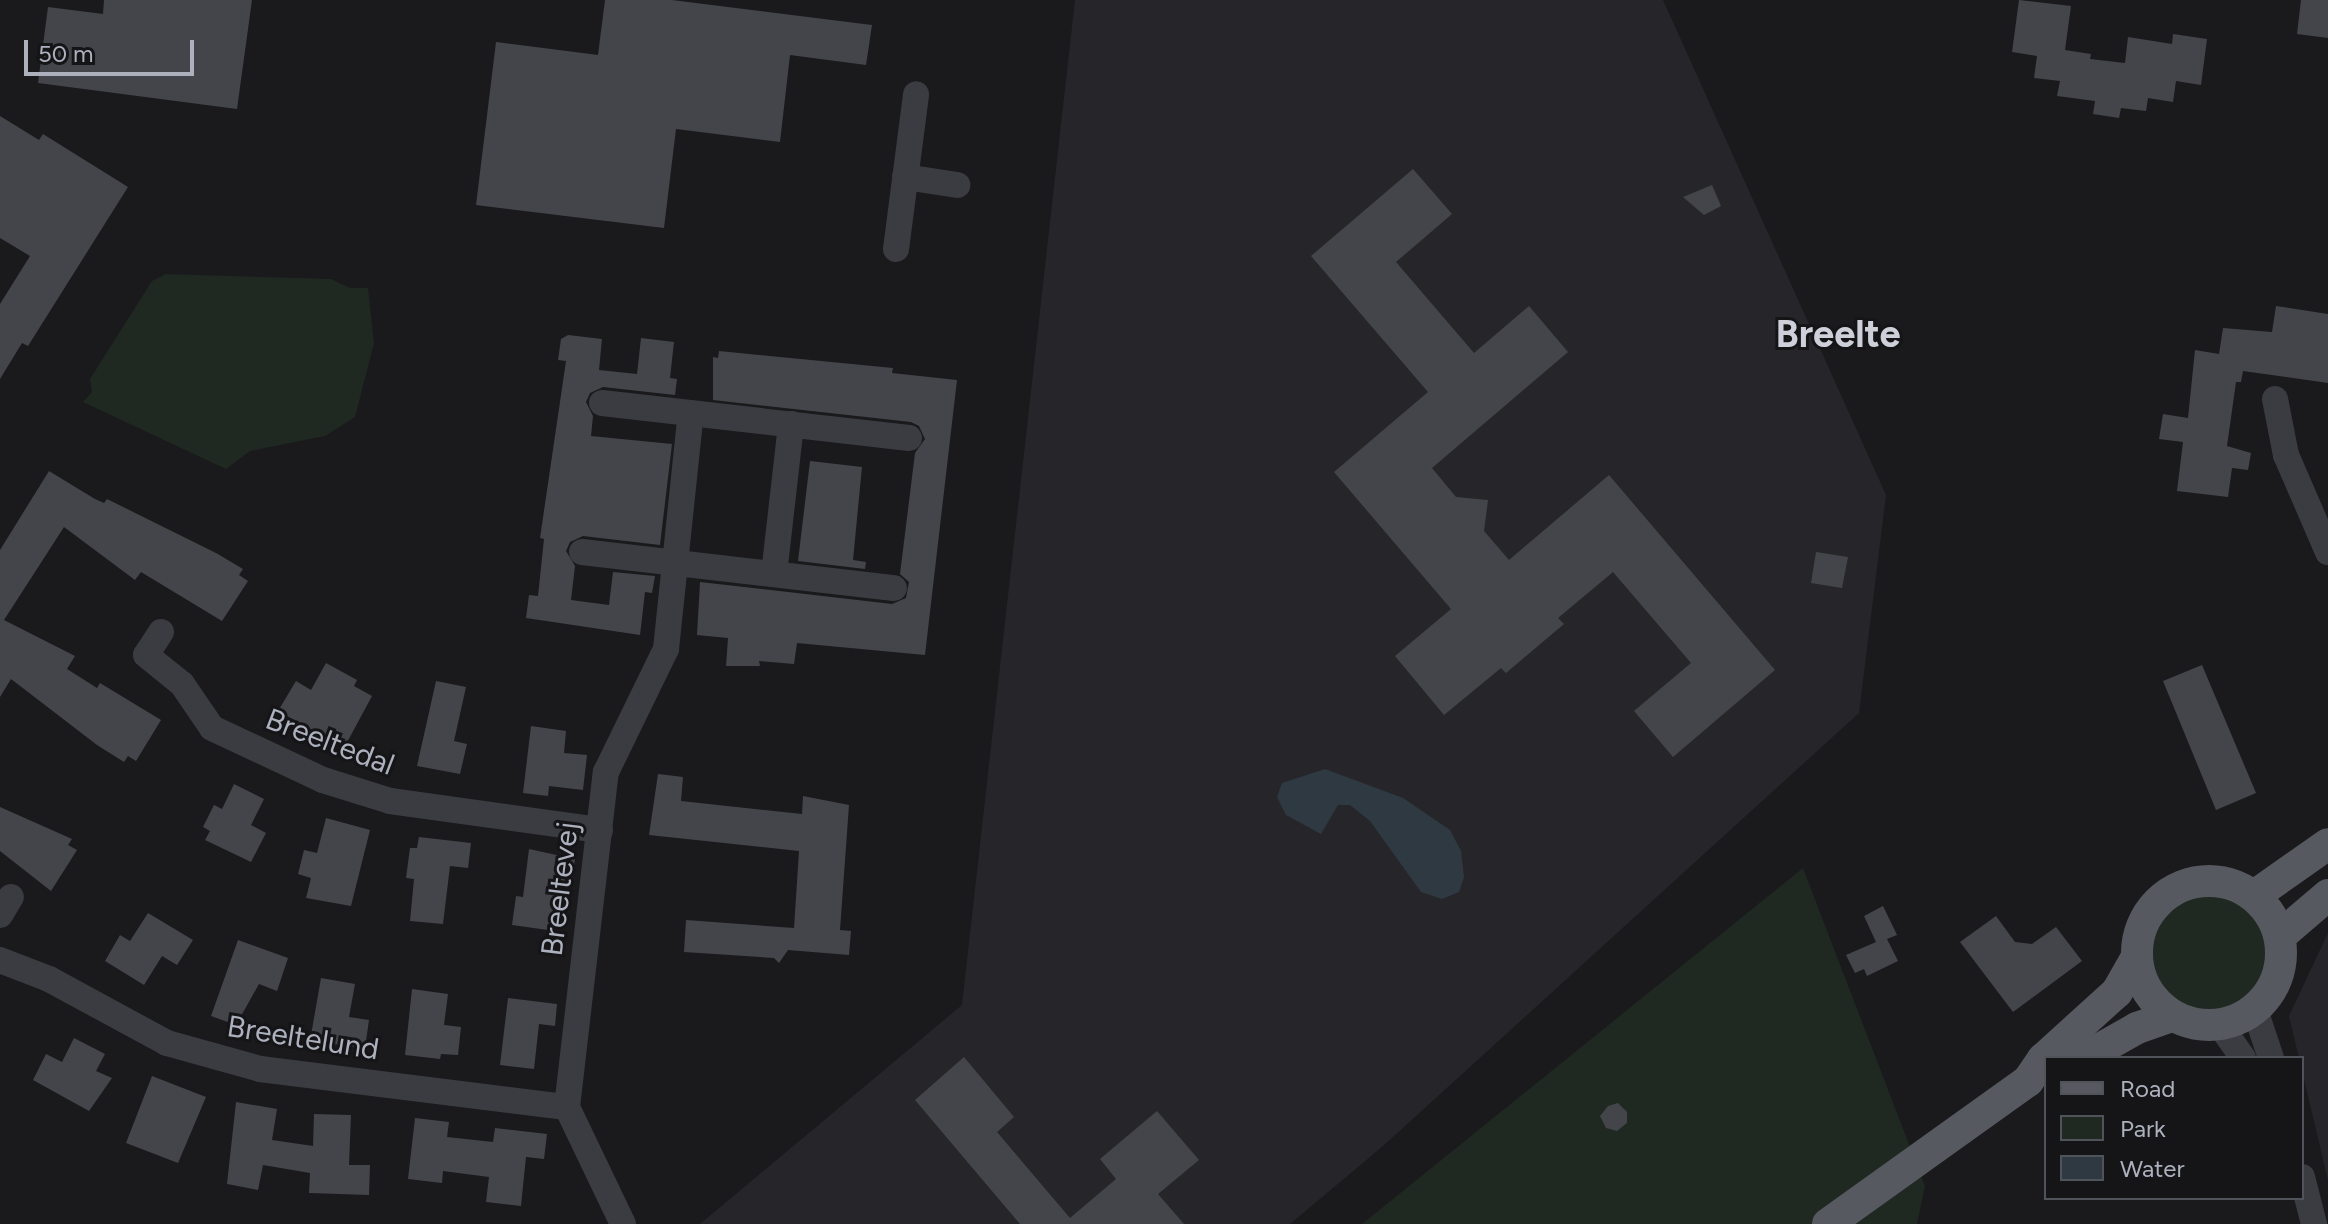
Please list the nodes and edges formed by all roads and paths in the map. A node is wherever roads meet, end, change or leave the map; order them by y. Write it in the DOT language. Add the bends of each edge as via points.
graph roads {
  1 [pos="916,94"];
  2 [pos="905,177"];
  3 [pos="957,185"];
  4 [pos="896,249"];
  5 [pos="2275,399"];
  6 [pos="602,403"];
  7 [pos="691,413"];
  8 [pos="791,424"];
  9 [pos="909,438"];
  10 [pos="582,552"];
  11 [pos="2328,552"];
  12 [pos="674,563"];
  13 [pos="774,574"];
  14 [pos="894,588"];
  15 [pos="161,632"];
  16 [pos="600,830"];
  17 [pos="2328,844"];
  18 [pos="2328,895"];
  19 [pos="2254,896"];
  20 [pos="2280,936"];
  21 [pos="2137,957"];
  22 [pos="0,960"];
  23 [pos="2255,1010"];
  24 [pos="2172,1016"];
  25 [pos="2220,1025"];
  26 [pos="2046,1056"];
  27 [pos="2088,1056"];
  28 [pos="2242,1056"];
  29 [pos="2270,1056"];
  30 [pos="2044,1058"];
  31 [pos="2037,1081"];
  32 [pos="567,1107"];
  33 [pos="2304,1185"];
  34 [pos="623,1224"];
  35 [pos="1828,1224"];
  36 [pos="2314,1224"];
  1 -- 2 [label="street"];
  2 -- 3 [label="street"];
  2 -- 4 [label="street"];
  5 -- 11 [label="street" via="2286,455"];
  6 -- 7 [label="street"];
  7 -- 8 [label="street"];
  7 -- 12 [label="street, Breeltevej"];
  8 -- 9 [label="street"];
  8 -- 13 [label="street"];
  10 -- 12 [label="street"];
  12 -- 13 [label="street"];
  12 -- 16 [label="street, Breeltevej" via="666,649 606,772"];
  13 -- 14 [label="street"];
  15 -- 16 [label="street, Breeltedal" via="146,655 182,684 212,728 323,780 390,801"];
  16 -- 32 [label="street, Breeltevej"];
  17 -- 19 [label="main road"];
  18 -- 20 [label="main road"];
  19 -- 20 [label="main road"];
  19 -- 21 [label="main road" via="2210,881 2170,892 2145,920"];
  20 -- 23 [label="main road" via="2280,969"];
  21 -- 24 [label="main road" via="2142,980"];
  21 -- 26 [label="main road" via="2117,992"];
  22 -- 32 [label="street, Breeltelund" via="49,979 167,1043 260,1069"];
  23 -- 25 [label="main road"];
  23 -- 29 [label="street"];
  24 -- 25 [label="main road" via="2196,1025"];
  24 -- 27 [label="main road" via="2137,1028"];
  25 -- 28 [label="street"];
  30 -- 31 [label="main road"];
  31 -- 35 [label="main road"];
  32 -- 34 [label="street"];
  33 -- 36 [label="street"];
}
